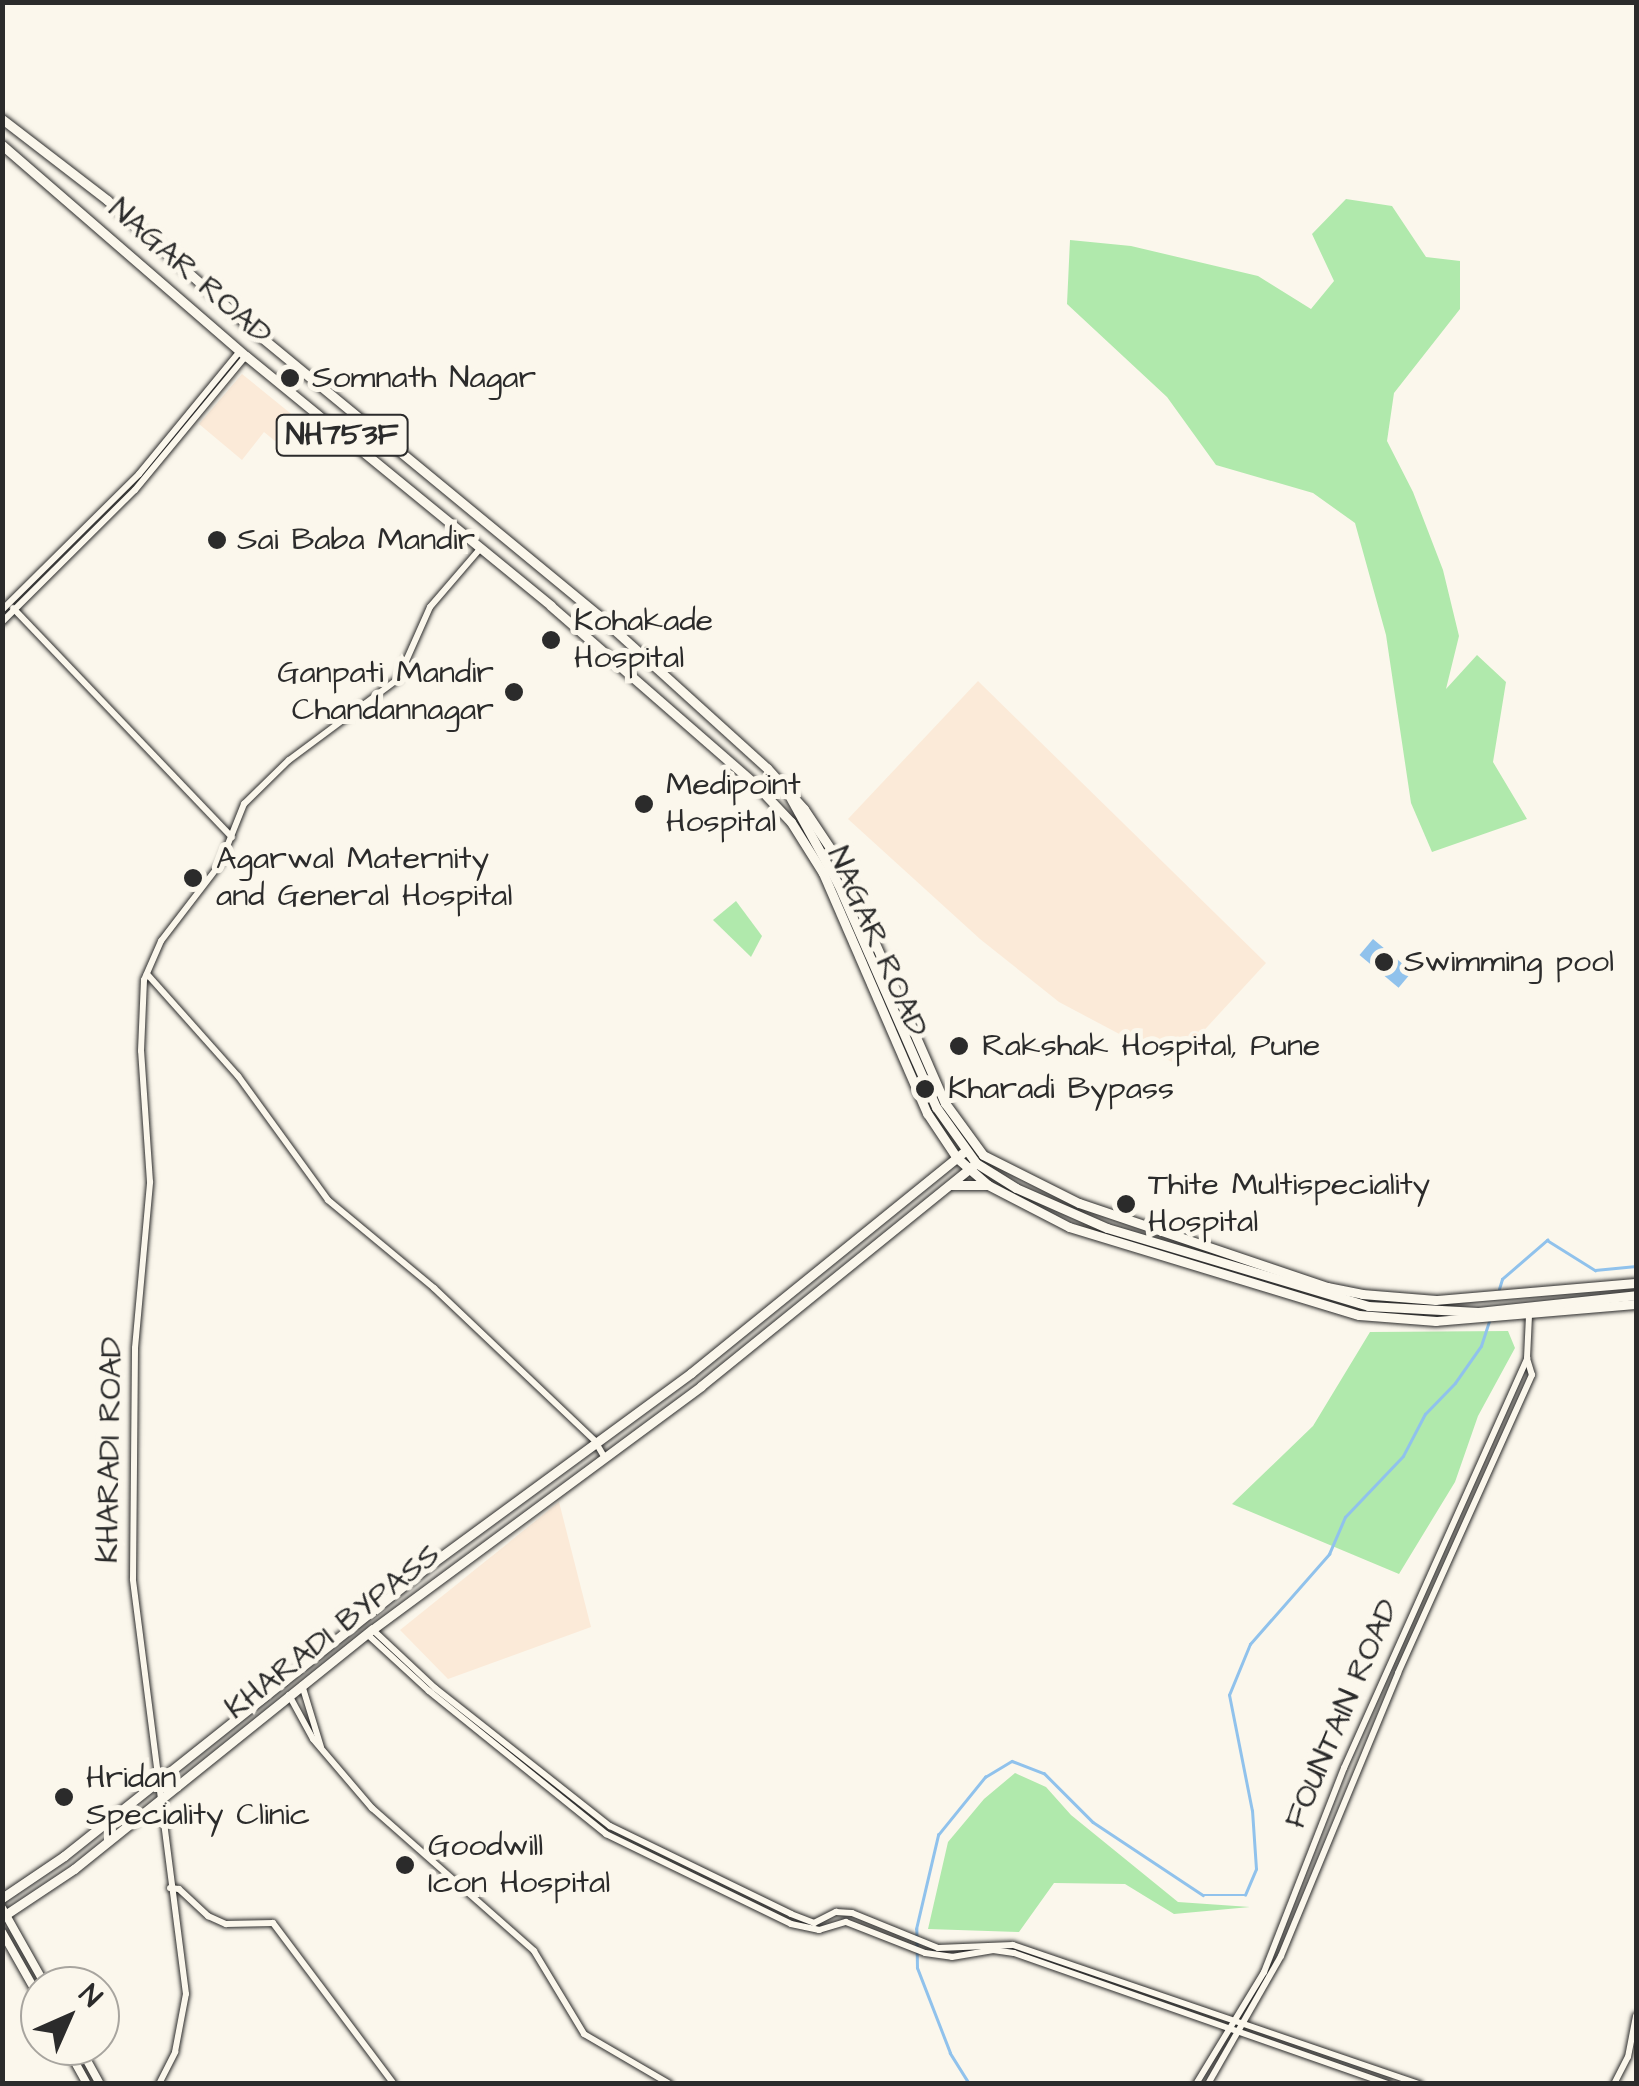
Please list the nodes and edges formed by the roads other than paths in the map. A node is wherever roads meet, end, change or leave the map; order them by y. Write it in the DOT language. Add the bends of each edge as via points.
graph roads {
  1 [pos="2,119"];
  2 [pos="2,144"];
  3 [pos="61,162"];
  4 [pos="46,180"];
  5 [pos="243,353"];
  6 [pos="465,506"];
  7 [pos="448,524"];
  8 [pos="479,550"];
  9 [pos="12,606"];
  10 [pos="2,610"];
  11 [pos="2,622"];
  12 [pos="686,692"];
  13 [pos="671,710"];
  14 [pos="788,791"];
  15 [pos="232,837"];
  16 [pos="147,974"];
  17 [pos="961,1154"];
  18 [pos="973,1166"];
  19 [pos="988,1185"];
  20 [pos="951,1186"];
  21 [pos="1636,1283"];
  22 [pos="1546,1293"];
  23 [pos="1636,1295"];
  24 [pos="1636,1304"];
  25 [pos="1528,1311"];
  26 [pos="1491,1315"];
  27 [pos="1526,1358"];
  28 [pos="592,1444"];
  29 [pos="599,1458"];
  30 [pos="1448,1529"];
  31 [pos="1461,1536"];
  32 [pos="370,1632"];
  33 [pos="302,1685"];
  34 [pos="290,1695"];
  35 [pos="321,1748"];
  36 [pos="156,1783"];
  37 [pos="159,1801"];
  38 [pos="170,1888"];
  39 [pos="2,1898"];
  40 [pos="4,1914"];
  41 [pos="2,1932"];
  42 [pos="926,1949"];
  43 [pos="21,1966"];
  44 [pos="34,1966"];
  45 [pos="1636,2016"];
  46 [pos="1235,2020"];
  47 [pos="1246,2024"];
  48 [pos="1227,2031"];
  49 [pos="1239,2034"];
  50 [pos="160,2084"];
  51 [pos="394,2084"];
  52 [pos="670,2084"];
  53 [pos="1196,2084"];
  54 [pos="1208,2084"];
  55 [pos="1389,2084"];
  56 [pos="1420,2084"];
  57 [pos="1614,2084"];
  1 -- 3 [label="highway, NAGAR ROAD / NH753F"];
  2 -- 4 [label="highway, NAGAR ROAD / NH753F"];
  3 -- 4 [label="highway"];
  3 -- 6 [label="highway, NAGAR ROAD / NH753F"];
  4 -- 5 [label="highway, NAGAR ROAD / NH753F"];
  5 -- 7 [label="highway, NAGAR ROAD / NH753F"];
  5 -- 9 [label="street" via="135,490"];
  6 -- 7 [label="highway"];
  6 -- 12 [label="highway, NAGAR ROAD / NH753F"];
  7 -- 8 [label="highway, NAGAR ROAD / NH753F"];
  8 -- 13 [label="highway, NAGAR ROAD / NH753F"];
  8 -- 15 [label="street, KHARADI ROAD" via="430,607 398,680 275,772 244,804"];
  9 -- 10 [label="street"];
  9 -- 11 [label="street"];
  9 -- 15 [label="street"];
  12 -- 13 [label="highway"];
  12 -- 14 [label="highway, NAGAR ROAD / NH753F"];
  13 -- 17 [label="highway, NAGAR ROAD / NH753F" via="756,784 805,842 914,1086"];
  14 -- 17 [label="highway" via="838,884 924,1087"];
  14 -- 22 [label="highway, NAGAR ROAD / NH753F" via="840,863 939,1090 984,1155 1079,1202 1326,1287 1398,1298"];
  15 -- 16 [label="street, KHARADI ROAD" via="220,864 161,941"];
  16 -- 28 [label="street" via="238,1076 328,1200 403,1260"];
  16 -- 36 [label="street, KHARADI ROAD" via="141,1051 150,1182 135,1348 132,1560"];
  17 -- 18 [label="highway, NAGAR ROAD / NH753F"];
  17 -- 28 [label="highway, KHARADI BYPASS" via="691,1373"];
  18 -- 19 [label="highway, NAGAR ROAD / NH753F"];
  18 -- 20 [label="highway, KHARADI BYPASS"];
  18 -- 26 [label="highway" via="1108,1228 1343,1301"];
  19 -- 20 [label="highway"];
  19 -- 26 [label="highway, NAGAR ROAD / NH753F" via="1069,1227 1322,1307 1396,1319"];
  20 -- 29 [label="highway, KHARADI BYPASS" via="702,1386"];
  21 -- 22 [label="highway, NAGAR ROAD / NH753F"];
  22 -- 25 [label="highway"];
  23 -- 25 [label="highway"];
  24 -- 25 [label="highway"];
  25 -- 26 [label="highway"];
  25 -- 27 [label="street, FOUNTAIN ROAD"];
  27 -- 30 [label="street, FOUNTAIN ROAD"];
  27 -- 31 [label="street, FOUNTAIN ROAD" via="1532,1375"];
  28 -- 29 [label="street"];
  28 -- 36 [label="highway, KHARADI BYPASS" via="318,1650"];
  29 -- 32 [label="highway, KHARADI BYPASS"];
  30 -- 31 [label="street"];
  30 -- 46 [label="street, FOUNTAIN ROAD" via="1264,1972"];
  31 -- 47 [label="street, FOUNTAIN ROAD"];
  32 -- 33 [label="highway, KHARADI BYPASS"];
  32 -- 42 [label="street" via="610,1826 804,1920 852,1913"];
  33 -- 34 [label="highway, KHARADI BYPASS"];
  33 -- 35 [label="street"];
  34 -- 35 [label="street"];
  34 -- 37 [label="highway, KHARADI BYPASS"];
  35 -- 52 [label="street" via="398,1835 534,1951 584,2034"];
  36 -- 37 [label="street, KHARADI ROAD"];
  36 -- 39 [label="highway, KHARADI BYPASS"];
  37 -- 38 [label="street, KHARADI ROAD"];
  37 -- 40 [label="highway, KHARADI BYPASS" via="58,1882"];
  38 -- 50 [label="street, KHARADI ROAD" via="186,1994 175,2052"];
  38 -- 51 [label="street" via="226,1924 272,1923"];
  40 -- 44 [label="main road"];
  41 -- 43 [label="main road"];
  42 -- 46 [label="street" via="1013,1945"];
  42 -- 48 [label="street" via="952,1958 1014,1953"];
  45 -- 57 [label="street"];
  46 -- 47 [label="street"];
  46 -- 48 [label="street, FOUNTAIN ROAD"];
  47 -- 49 [label="street, FOUNTAIN ROAD"];
  47 -- 56 [label="street"];
  48 -- 49 [label="street"];
  48 -- 53 [label="street, FOUNTAIN ROAD"];
  49 -- 54 [label="street, FOUNTAIN ROAD"];
  49 -- 55 [label="street"];
}
